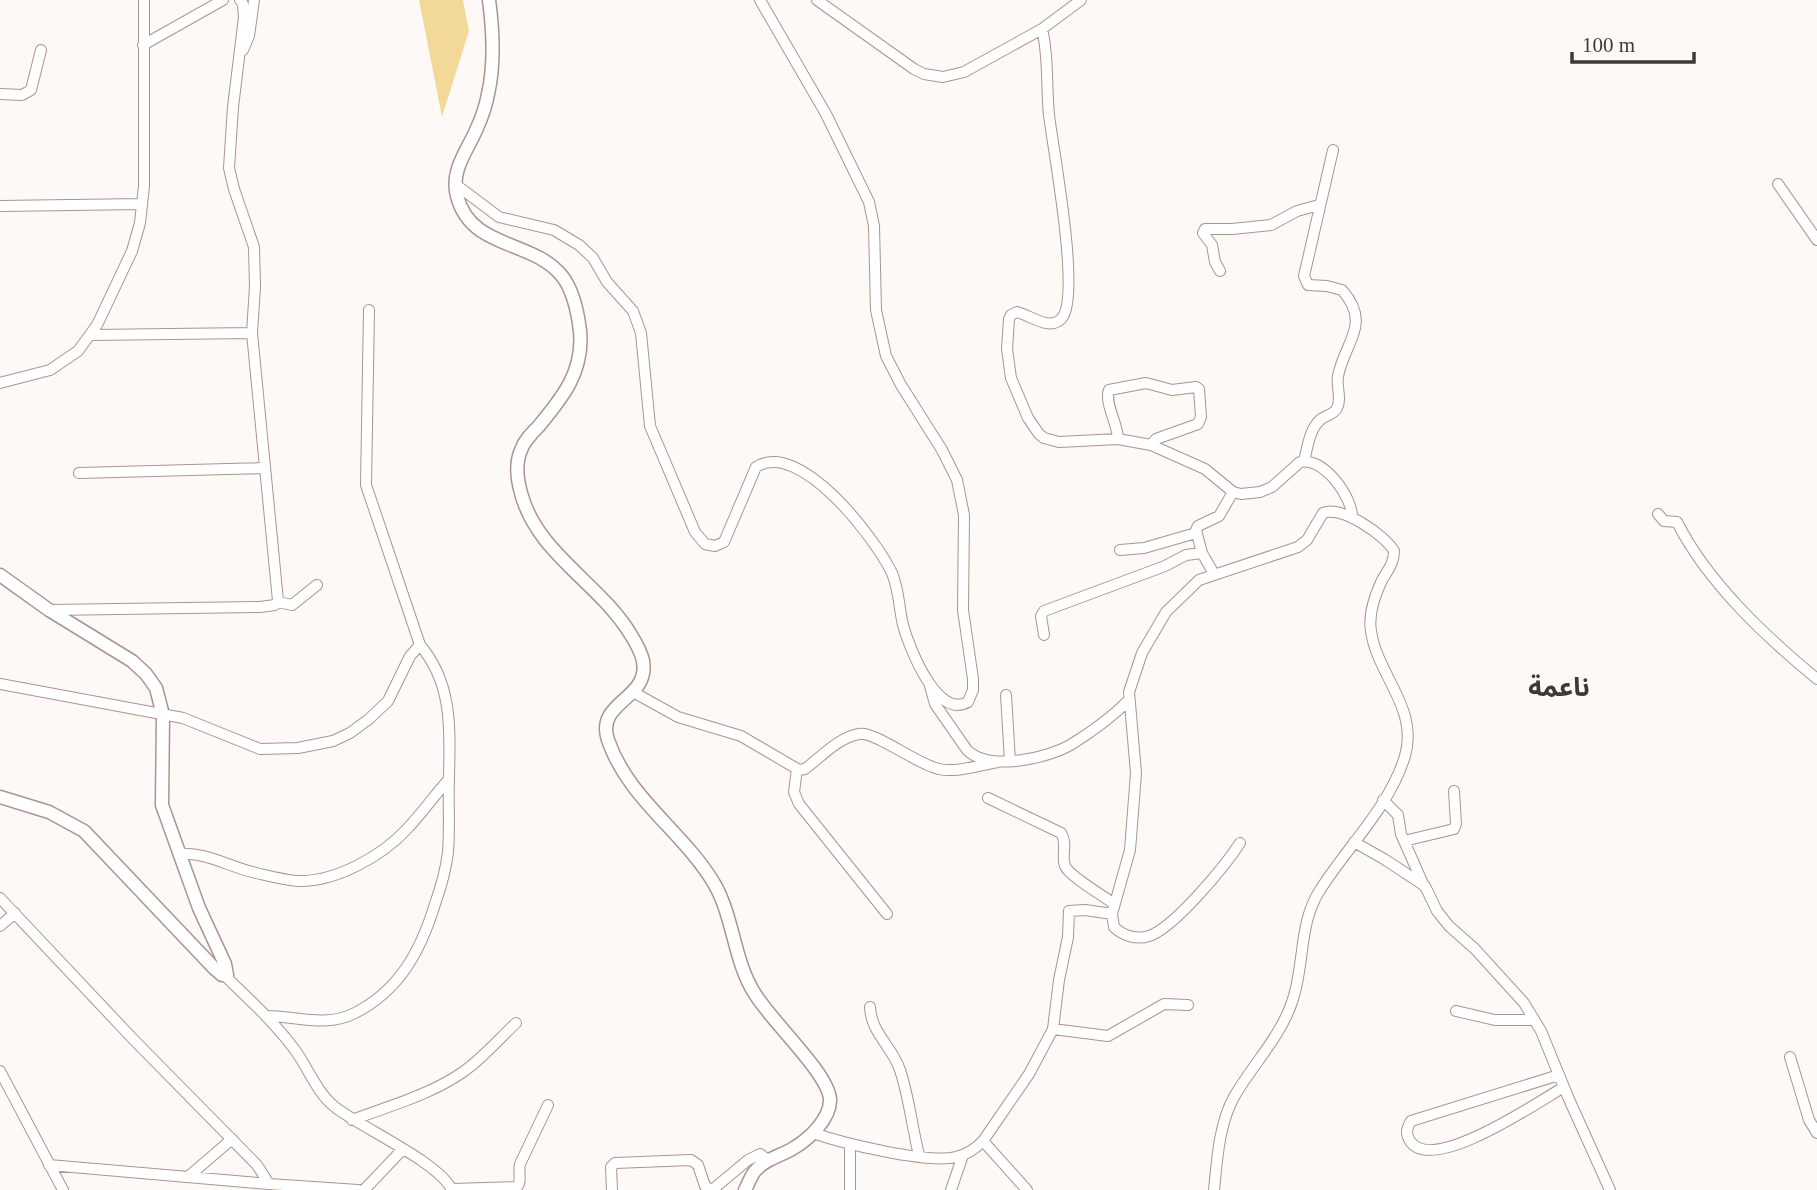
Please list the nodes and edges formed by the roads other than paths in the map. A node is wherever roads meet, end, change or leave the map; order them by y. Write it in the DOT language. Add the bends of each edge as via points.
graph roads {
  1 [pos="144,0"];
  2 [pos="223,0"];
  3 [pos="240,0"];
  4 [pos="254,0"];
  5 [pos="489,0"];
  6 [pos="760,0"];
  7 [pos="817,0"];
  8 [pos="1081,0"];
  9 [pos="1042,29"];
  10 [pos="143,46"];
  11 [pos="41,50"];
  12 [pos="238,60"];
  13 [pos="0,94"];
  14 [pos="1334,150"];
  15 [pos="454,184"];
  16 [pos="1778,184"];
  17 [pos="142,204"];
  18 [pos="1319,205"];
  19 [pos="0,206"];
  20 [pos="1817,240"];
  21 [pos="1220,271"];
  22 [pos="369,310"];
  23 [pos="252,333"];
  24 [pos="91,335"];
  25 [pos="0,383"];
  26 [pos="1118,439"];
  27 [pos="1151,445"];
  28 [pos="1304,460"];
  29 [pos="265,468"];
  30 [pos="79,473"];
  31 [pos="1233,492"];
  32 [pos="1658,514"];
  33 [pos="1352,518"];
  34 [pos="1196,533"];
  35 [pos="1120,550"];
  36 [pos="1202,553"];
  37 [pos="1214,574"];
  38 [pos="0,575"];
  39 [pos="317,585"];
  40 [pos="278,602"];
  41 [pos="48,610"];
  42 [pos="1044,635"];
  43 [pos="420,645"];
  44 [pos="1817,679"];
  45 [pos="0,684"];
  46 [pos="930,685"];
  47 [pos="633,692"];
  48 [pos="1006,695"];
  49 [pos="1129,699"];
  50 [pos="163,715"];
  51 [pos="1010,761"];
  52 [pos="998,762"];
  53 [pos="797,769"];
  54 [pos="449,779"];
  55 [pos="1454,790"];
  56 [pos="0,797"];
  57 [pos="988,798"];
  58 [pos="1383,800"];
  59 [pos="1354,842"];
  60 [pos="1404,842"];
  61 [pos="1240,843"];
  62 [pos="178,854"];
  63 [pos="1425,886"];
  64 [pos="0,898"];
  65 [pos="1113,909"];
  66 [pos="15,913"];
  67 [pos="887,914"];
  68 [pos="0,926"];
  69 [pos="225,976"];
  70 [pos="1188,1005"];
  71 [pos="870,1007"];
  72 [pos="1456,1011"];
  73 [pos="266,1016"];
  74 [pos="1534,1020"];
  75 [pos="516,1023"];
  76 [pos="1053,1029"];
  77 [pos="1790,1057"];
  78 [pos="0,1071"];
  79 [pos="1559,1075"];
  80 [pos="1564,1087"];
  81 [pos="0,1095"];
  82 [pos="14,1096"];
  83 [pos="548,1105"];
  84 [pos="352,1120"];
  85 [pos="813,1133"];
  86 [pos="1817,1133"];
  87 [pos="232,1139"];
  88 [pos="983,1141"];
  89 [pos="850,1144"];
  90 [pos="403,1149"];
  91 [pos="919,1155"];
  92 [pos="963,1155"];
  93 [pos="768,1160"];
  94 [pos="49,1165"];
  95 [pos="189,1176"];
  96 [pos="269,1184"];
  97 [pos="63,1190"];
  98 [pos="358,1190"];
  99 [pos="364,1190"];
  100 [pos="452,1190"];
  101 [pos="612,1190"];
  102 [pos="712,1190"];
  103 [pos="745,1190"];
  104 [pos="850,1190"];
  105 [pos="951,1190"];
  106 [pos="1027,1190"];
  107 [pos="1214,1190"];
  108 [pos="1610,1190"];
  1 -- 10 [label="street"];
  2 -- 10 [label="street"];
  3 -- 12 [label="street" via="244,12"];
  4 -- 12 [label="street" via="249,36"];
  5 -- 15 [label="street" via="489,91"];
  6 -- 46 [label="street" via="826,114 869,202 876,310 886,356 942,450 959,491 964,515 963,610 973,690 968,702 955,705"];
  7 -- 9 [label="street" via="897,58 934,76 964,72"];
  8 -- 9 [label="street"];
  9 -- 26 [label="street" via="1064,214 1068,295 1063,316 1056,322 1045,323 1017,312 1011,315 1007,349 1011,379 1028,418 1044,438 1059,442"];
  10 -- 17 [label="street"];
  11 -- 13 [label="street" via="31,90"];
  12 -- 23 [label="street" via="229,168 254,247"];
  14 -- 18 [label="street"];
  15 -- 46 [label="street" via="499,217 554,230 579,245 631,307 640,327 653,435 701,541 715,546 724,542 756,467 773,461 795,467 840,503 877,548 894,578 907,638"];
  15 -- 47 [label="street" via="462,212 474,227 548,264 570,291 580,330 578,365 565,394 523,446 518,479 536,527 632,637 644,670"];
  16 -- 20 [label="street"];
  17 -- 19 [label="street"];
  17 -- 24 [label="street" via="128,261"];
  18 -- 21 [label="street" via="1271,225 1205,229"];
  18 -- 28 [label="street" via="1304,266 1305,282 1342,290 1356,310 1356,323 1338,377 1338,407 1316,424"];
  22 -- 43 [label="street" via="366,485"];
  23 -- 24 [label="street"];
  23 -- 29 [label="street"];
  24 -- 25 [label="street" via="63,363"];
  26 -- 27 [label="street"];
  26 -- 27 [label="street" via="1109,390 1146,383 1172,390 1196,387 1200,392 1198,424"];
  27 -- 31 [label="street" via="1205,469"];
  28 -- 31 [label="street" via="1266,490"];
  28 -- 33 [label="street" via="1332,477"];
  29 -- 30 [label="street"];
  29 -- 40 [label="street"];
  31 -- 34 [label="street" via="1219,516 1198,526"];
  32 -- 44 [label="street" via="1664,521 1678,522 1717,585"];
  33 -- 37 [label="street" via="1327,511 1298,547"];
  33 -- 58 [label="street" via="1372,529 1394,551 1371,609 1370,629 1409,732 1400,769"];
  34 -- 35 [label="street"];
  34 -- 36 [label="street"];
  36 -- 37 [label="street"];
  36 -- 42 [label="street" via="1186,555 1044,611"];
  37 -- 49 [label="street" via="1191,586 1156,626 1134,673"];
  38 -- 41 [label="street"];
  39 -- 40 [label="street" via="292,605"];
  40 -- 41 [label="street" via="260,607"];
  41 -- 50 [label="street" via="138,665 156,688"];
  43 -- 50 [label="street" via="379,710 350,733 316,746 260,748"];
  43 -- 54 [label="street" via="447,699"];
  45 -- 50 [label="street"];
  46 -- 52 [label="street" via="935,704 971,755"];
  47 -- 53 [label="street" via="678,717 741,736"];
  47 -- 85 [label="street" via="609,713 608,740 640,796 709,876 724,906 751,988 825,1082 831,1103"];
  48 -- 51 [label="street"];
  49 -- 51 [label="street" via="1106,722 1068,746"];
  49 -- 65 [label="street" via="1135,798 1129,857"];
  50 -- 62 [label="street" via="162,805"];
  51 -- 52 [label="street"];
  52 -- 53 [label="street" via="938,769 862,734 836,745 805,769"];
  53 -- 67 [label="street" via="794,792 799,804"];
  54 -- 62 [label="street" via="393,842 329,876 292,880 206,856"];
  54 -- 73 [label="street" via="446,865 423,938 402,975 375,1000 342,1018 319,1021"];
  55 -- 60 [label="street" via="1454,829"];
  56 -- 69 [label="street" via="49,812 84,831"];
  57 -- 65 [label="street" via="1061,833 1067,870"];
  58 -- 59 [label="street"];
  58 -- 60 [label="street" via="1398,815"];
  59 -- 63 [label="street"];
  59 -- 107 [label="street" via="1311,908 1287,1016 1228,1108"];
  60 -- 63 [label="street"];
  61 -- 65 [label="street" via="1204,889 1152,936 1137,938 1119,932 1111,922"];
  62 -- 69 [label="street" via="227,970"];
  63 -- 74 [label="street" via="1449,926 1475,948"];
  64 -- 66 [label="street"];
  65 -- 76 [label="street" via="1069,911"];
  66 -- 68 [label="street"];
  66 -- 87 [label="street"];
  69 -- 73 [label="street"];
  70 -- 76 [label="street" via="1164,1004 1108,1036"];
  71 -- 91 [label="street" via="879,1037 900,1067"];
  72 -- 74 [label="street" via="1495,1020"];
  73 -- 84 [label="street" via="325,1097"];
  74 -- 79 [label="street"];
  75 -- 84 [label="street" via="457,1076"];
  76 -- 88 [label="street"];
  77 -- 86 [label="street"];
  78 -- 82 [label="street"];
  79 -- 80 [label="street"];
  79 -- 80 [label="street" via="1411,1121 1407,1137 1414,1147 1446,1149"];
  80 -- 108 [label="street"];
  81 -- 82 [label="street"];
  82 -- 94 [label="street"];
  83 -- 100 [label="street" via="520,1164 517,1186"];
  84 -- 90 [label="street"];
  85 -- 89 [label="street"];
  85 -- 93 [label="street"];
  87 -- 95 [label="street"];
  87 -- 96 [label="street"];
  88 -- 92 [label="street"];
  88 -- 106 [label="street"];
  89 -- 91 [label="street"];
  89 -- 104 [label="street"];
  90 -- 99 [label="street"];
  90 -- 100 [label="street" via="442,1176"];
  91 -- 92 [label="street"];
  92 -- 105 [label="street"];
  93 -- 102 [label="street" via="760,1154 748,1160"];
  93 -- 103 [label="street" via="755,1170"];
  94 -- 95 [label="street"];
  94 -- 97 [label="street"];
  95 -- 96 [label="street"];
  96 -- 98 [label="street"];
  101 -- 102 [label="street" via="611,1167 615,1163 686,1159 698,1166 705,1186"];
}
